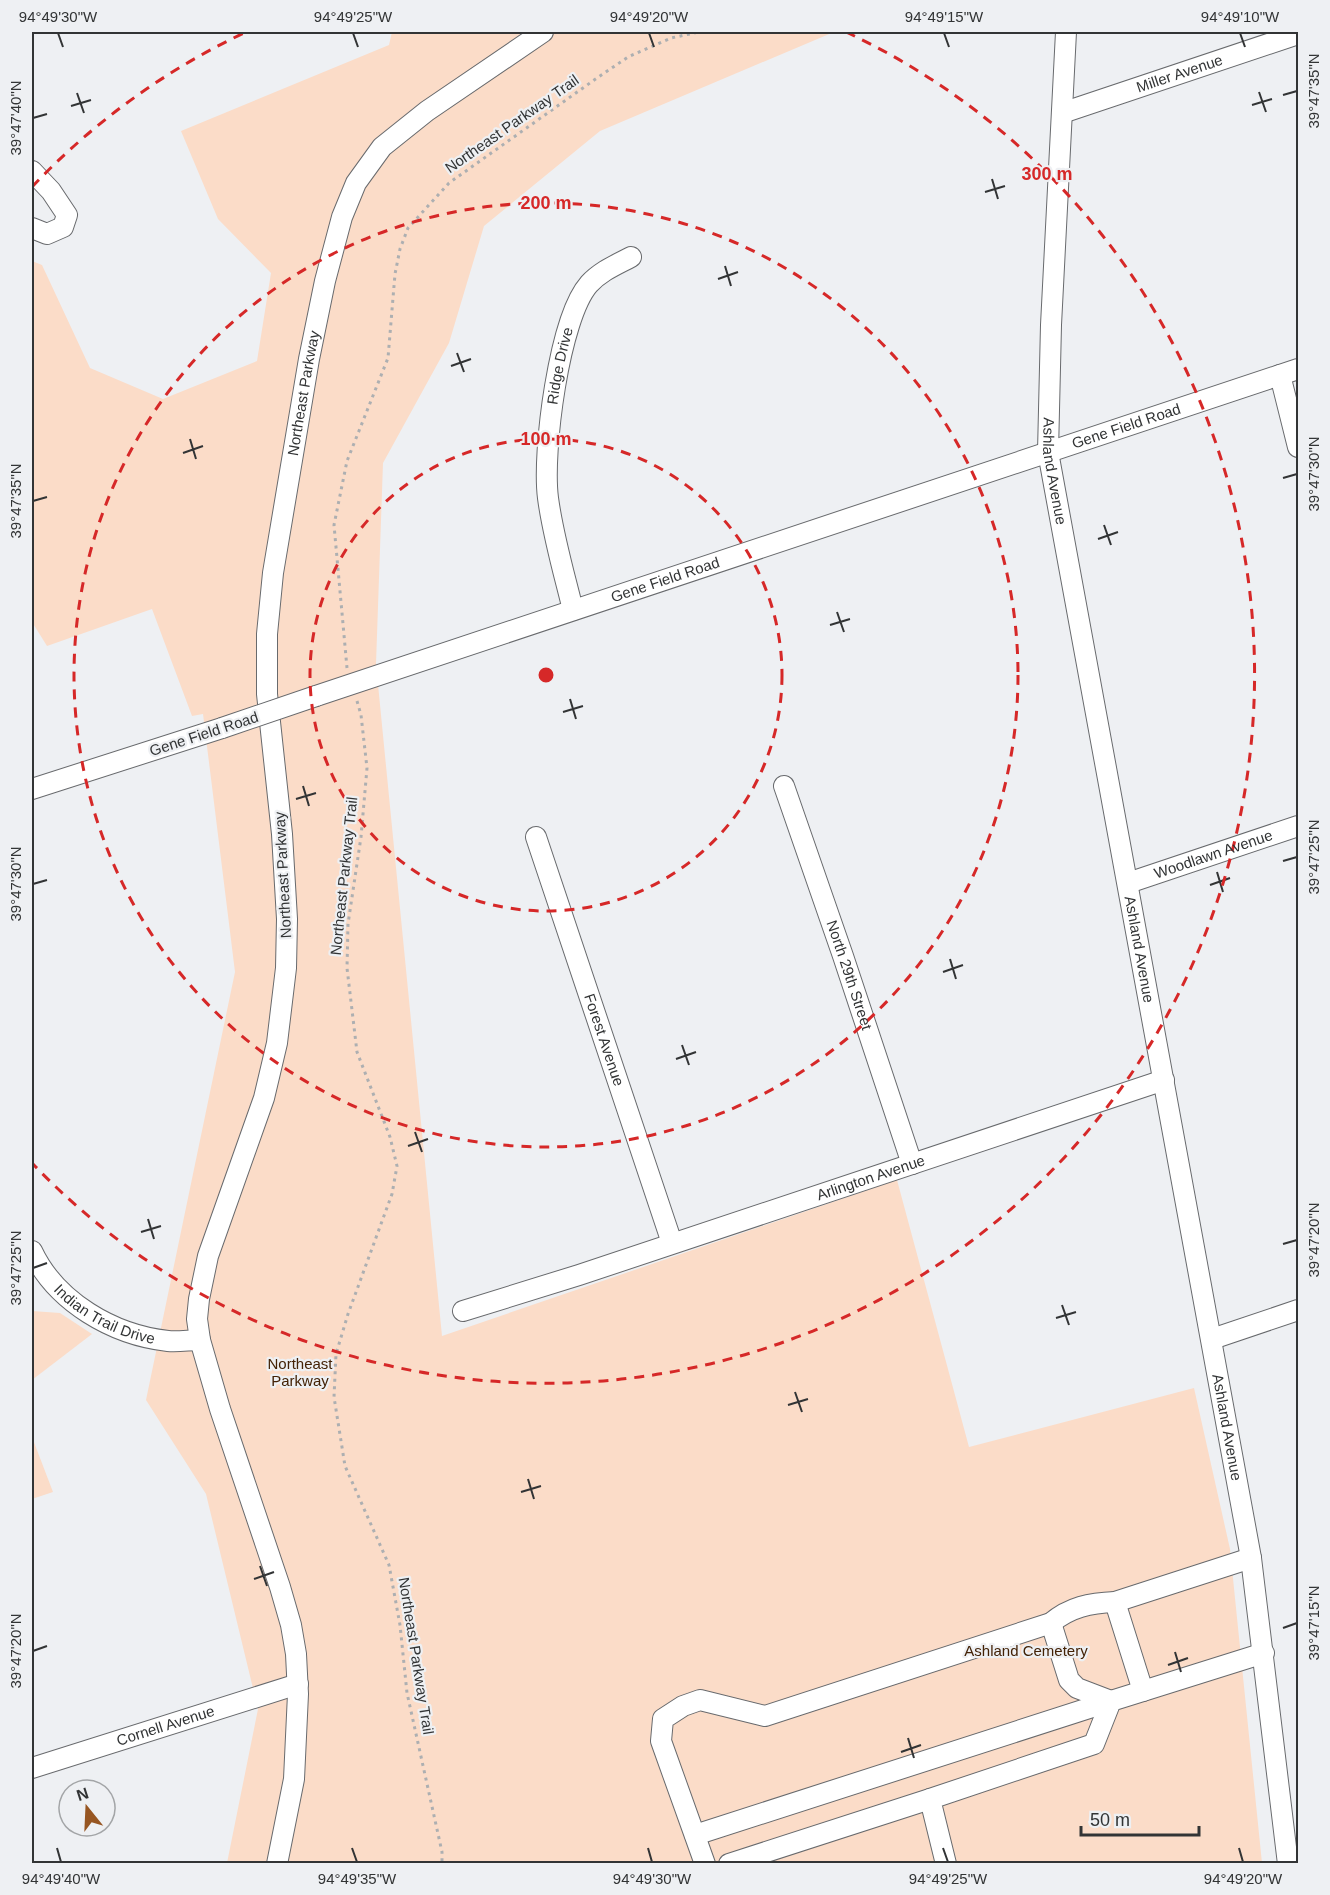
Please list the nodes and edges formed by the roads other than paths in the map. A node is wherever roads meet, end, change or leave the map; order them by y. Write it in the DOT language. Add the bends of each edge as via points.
graph roads {
  1 [pos="543,32"];
  2 [pos="1066,32"];
  3 [pos="1299,34"];
  4 [pos="1062,113"];
  5 [pos="32,170"];
  6 [pos="32,228"];
  7 [pos="631,257"];
  8 [pos="1289,372"];
  9 [pos="1299,447"];
  10 [pos="1048,452"];
  11 [pos="573,610"];
  12 [pos="784,786"];
  13 [pos="32,789"];
  14 [pos="1299,825"];
  15 [pos="536,837"];
  16 [pos="1128,883"];
  17 [pos="1164,1080"];
  18 [pos="912,1164"];
  19 [pos="672,1243"];
  20 [pos="32,1251"];
  21 [pos="1299,1310"];
  22 [pos="463,1311"];
  23 [pos="1212,1339"];
  24 [pos="200,1340"];
  25 [pos="1251,1558"];
  26 [pos="1115,1602"];
  27 [pos="1051,1623"];
  28 [pos="1264,1653"];
  29 [pos="298,1684"];
  30 [pos="1143,1691"];
  31 [pos="1111,1701"];
  32 [pos="32,1768"];
  33 [pos="930,1799"];
  34 [pos="695,1835"];
  35 [pos="277,1863"];
  36 [pos="705,1863"];
  37 [pos="729,1863"];
  38 [pos="946,1863"];
  39 [pos="1288,1863"];
  1 -- 24 [label="street, Northeast Parkway" via="427,111 382,147 356,183 342,217 325,281 275,562 267,634 267,694 286,909 285,979 277,1043 264,1098 208,1256 197,1319"];
  2 -- 4 [label="street, Ashland Avenue"];
  3 -- 4 [label="street, Miller Avenue"];
  4 -- 10 [label="street, Ashland Avenue"];
  5 -- 6 [label="street" via="67,215 63,227 47,234"];
  7 -- 11 [label="street, Ridge Drive" via="605,270 588,285 566,334 552,399 548,496"];
  8 -- 9 [label="street"];
  8 -- 10 [label="street, Gene Field Road"];
  10 -- 11 [label="street, Gene Field Road"];
  10 -- 16 [label="street, Ashland Avenue"];
  11 -- 13 [label="street, Gene Field Road, bridge"];
  12 -- 18 [label="street, North 29th Street"];
  14 -- 16 [label="street, Woodlawn Avenue"];
  15 -- 19 [label="street, Forest Avenue"];
  16 -- 17 [label="street, Ashland Avenue"];
  17 -- 18 [label="street, Arlington Avenue"];
  17 -- 23 [label="street, Ashland Avenue"];
  18 -- 19 [label="street, Arlington Avenue"];
  19 -- 22 [label="street, Arlington Avenue"];
  20 -- 24 [label="street, Indian Trail Drive" via="62,1292 101,1321 134,1335 170,1341"];
  21 -- 23 [label="street"];
  23 -- 25 [label="street, Ashland Avenue"];
  24 -- 29 [label="street, Northeast Parkway" via="285,1606"];
  25 -- 26 [label="street"];
  25 -- 28 [label="street, Ashland Avenue"];
  26 -- 27 [label="street" via="1080,1606"];
  26 -- 30 [label="street"];
  27 -- 31 [label="street" via="1069,1680 1077,1688"];
  27 -- 34 [label="street" via="765,1716 700,1700 682,1706 663,1719 662,1741"];
  28 -- 30 [label="street"];
  28 -- 39 [label="street, Ashland Avenue"];
  29 -- 32 [label="street, Cornell Avenue"];
  29 -- 35 [label="street, Northeast Parkway" via="294,1779"];
  30 -- 31 [label="street"];
  31 -- 33 [label="street" via="1094,1744"];
  31 -- 34 [label="street"];
  33 -- 37 [label="street"];
  33 -- 38 [label="street"];
  34 -- 36 [label="street"];
}
